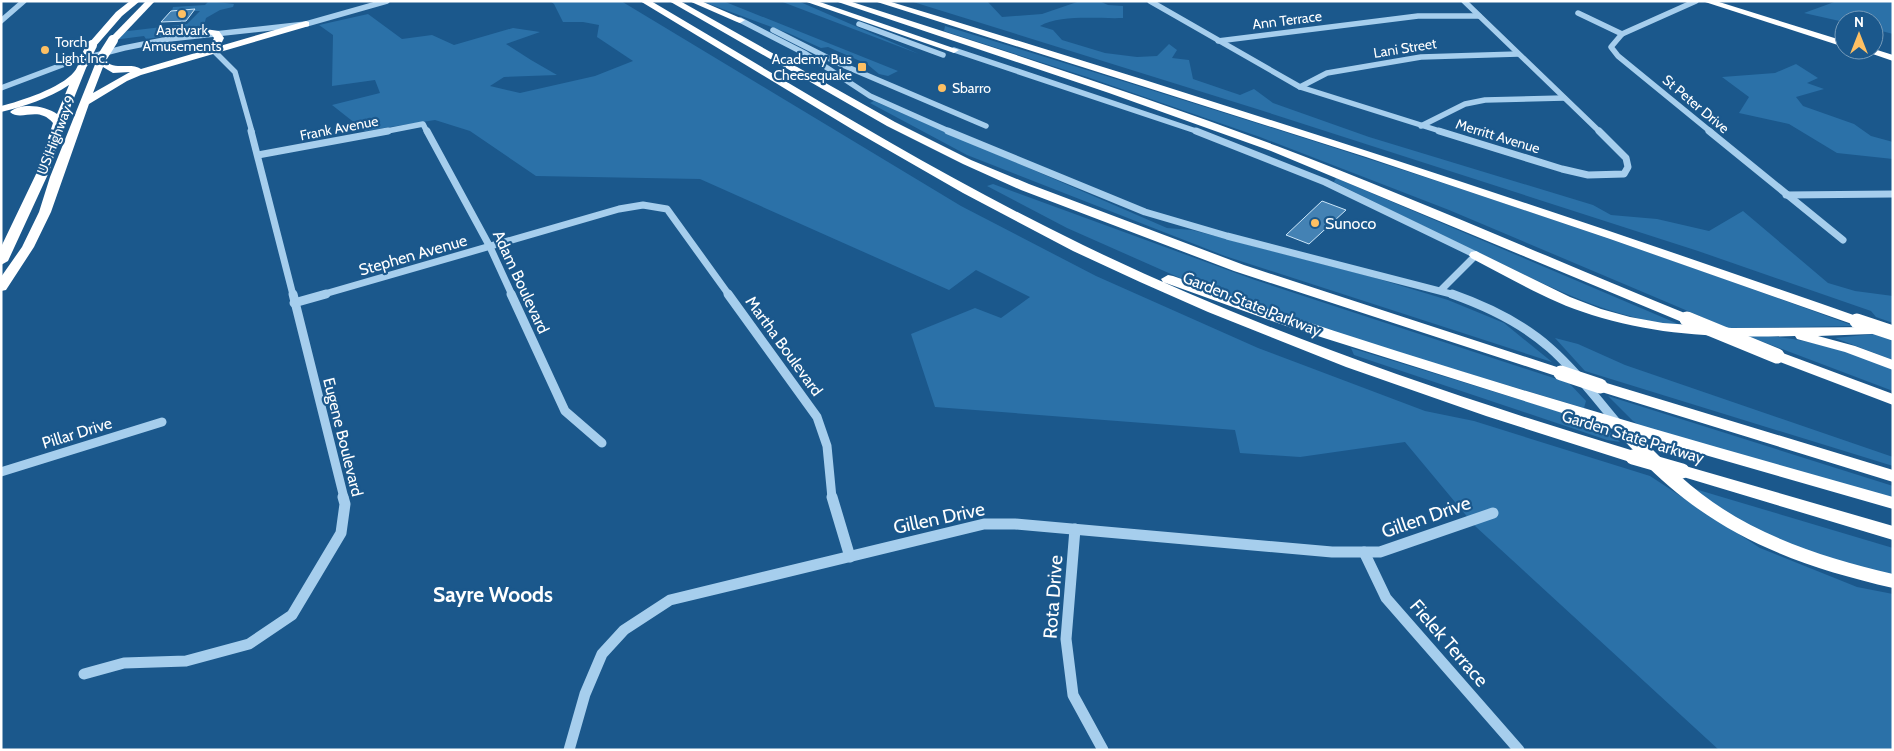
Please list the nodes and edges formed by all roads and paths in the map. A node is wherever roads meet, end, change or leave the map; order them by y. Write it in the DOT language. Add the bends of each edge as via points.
graph roads {
  1 [pos="24,1"];
  2 [pos="136,1"];
  3 [pos="152,1"];
  4 [pos="388,1"];
  5 [pos="644,1"];
  6 [pos="673,1"];
  7 [pos="693,1"];
  8 [pos="803,1"];
  9 [pos="808,1"];
  10 [pos="839,1"];
  11 [pos="878,1"];
  12 [pos="1150,1"];
  13 [pos="1464,1"];
  14 [pos="1696,1"];
  15 [pos="1706,1"];
  16 [pos="1723,1"];
  17 [pos="371,6"];
  18 [pos="1578,13"];
  19 [pos="1479,16"];
  20 [pos="740,20"];
  21 [pos="1,21"];
  22 [pos="288,23"];
  23 [pos="306,24"];
  24 [pos="859,24"];
  25 [pos="269,29"];
  26 [pos="208,33"];
  27 [pos="1622,34"];
  28 [pos="1834,35"];
  29 [pos="1218,41"];
  30 [pos="1834,41"];
  31 [pos="214,48"];
  32 [pos="954,50"];
  33 [pos="200,51"];
  34 [pos="1518,54"];
  35 [pos="943,55"];
  36 [pos="101,60"];
  37 [pos="82,67"];
  38 [pos="1,82"];
  39 [pos="1300,87"];
  40 [pos="1,88"];
  41 [pos="1564,98"];
  42 [pos="85,102"];
  43 [pos="1,109"];
  44 [pos="1,114"];
  45 [pos="59,123"];
  46 [pos="423,124"];
  47 [pos="986,126"];
  48 [pos="1420,126"];
  49 [pos="258,155"];
  50 [pos="920,163"];
  51 [pos="1893,194"];
  52 [pos="1786,195"];
  53 [pos="625,208"];
  54 [pos="1843,240"];
  55 [pos="490,247"];
  56 [pos="1476,255"];
  57 [pos="1,261"];
  58 [pos="1,287"];
  59 [pos="1441,290"];
  60 [pos="294,303"];
  61 [pos="1893,330"];
  62 [pos="1768,331"];
  63 [pos="1893,333"];
  64 [pos="1893,365"];
  65 [pos="1893,400"];
  66 [pos="162,422"];
  67 [pos="1617,423"];
  68 [pos="602,443"];
  69 [pos="1,472"];
  70 [pos="1893,476"];
  71 [pos="1893,503"];
  72 [pos="1493,513"];
  73 [pos="1075,529"];
  74 [pos="1893,532"];
  75 [pos="1364,552"];
  76 [pos="850,557"];
  77 [pos="1893,581"];
  78 [pos="84,674"];
  79 [pos="569,750"];
  80 [pos="1103,750"];
  81 [pos="1519,750"];
  1 -- 21 [label="street"];
  2 -- 37 [label="highway, US Highway 9, bridge" via="109,24 92,45"];
  3 -- 36 [label="highway, US Highway 9, bridge" via="113,40"];
  4 -- 17 [label="street"];
  5 -- 50 [label="highway, Garden State Parkway"];
  6 -- 70 [label="highway, Garden State Parkway, bridge" via="891,124 1025,187 1239,268 1600,386"];
  7 -- 20 [label="highway"];
  8 -- 24 [label="highway"];
  9 -- 32 [label="highway"];
  10 -- 65 [label="highway, bridge" via="1251,140 1777,356"];
  11 -- 63 [label="highway, bridge" via="1453,182"];
  12 -- 29 [label="street, Merritt Avenue"];
  13 -- 19 [label="street, Merritt Avenue"];
  14 -- 27 [label="street"];
  15 -- 30 [label="highway"];
  16 -- 28 [label="highway"];
  17 -- 22 [label="street"];
  17 -- 23 [label="street"];
  18 -- 27 [label="street"];
  19 -- 29 [label="street, Ann Terrace" via="1418,16"];
  19 -- 34 [label="street, Merritt Avenue"];
  20 -- 47 [label="street" via="782,33 835,61"];
  20 -- 59 [label="street" via="795,46 870,96 1139,210 1234,238"];
  22 -- 25 [label="highway"];
  22 -- 26 [label="street"];
  23 -- 25 [label="street"];
  23 -- 31 [label="highway"];
  24 -- 35 [label="street"];
  25 -- 26 [label="street"];
  25 -- 31 [label="highway"];
  26 -- 31 [label="highway" via="219,38"];
  26 -- 33 [label="highway" via="207,42"];
  26 -- 38 [label="street" via="98,48"];
  26 -- 40 [label="street" via="98,54"];
  27 -- 52 [label="street, St Peter Drive" via="1611,47 1618,56"];
  29 -- 39 [label="street, Merritt Avenue"];
  31 -- 33 [label="highway"];
  31 -- 42 [label="highway" via="133,74"];
  31 -- 49 [label="street, Eugene Boulevard" via="235,72"];
  32 -- 56 [label="street" via="1085,92 1271,159 1355,195"];
  33 -- 36 [label="highway" via="130,70 113,70"];
  34 -- 39 [label="street, Lani Street" via="1421,56 1327,73"];
  34 -- 41 [label="street, Merritt Avenue"];
  36 -- 42 [label="highway, US Highway 9"];
  37 -- 43 [label="highway" via="50,93"];
  37 -- 45 [label="highway, US Highway 9"];
  39 -- 48 [label="street, Merritt Avenue"];
  41 -- 48 [label="street" via="1485,100 1464,104"];
  41 -- 48 [label="street, Merritt Avenue" via="1626,158 1628,167 1624,174 1588,175"];
  42 -- 58 [label="highway, US Highway 9" via="45,212 28,247"];
  44 -- 45 [label="highway" via="45,110 53,114"];
  45 -- 57 [label="highway, US Highway 9" via="43,172"];
  46 -- 49 [label="street, Frank Avenue"];
  46 -- 55 [label="street, Adam Boulevard"];
  49 -- 60 [label="street, Eugene Boulevard"];
  50 -- 67 [label="highway" via="968,182 1119,259 1200,292"];
  50 -- 74 [label="highway, Garden State Parkway, bridge" via="1081,250 1238,320 1518,422"];
  51 -- 52 [label="street"];
  52 -- 54 [label="street, St Peter Drive"];
  53 -- 55 [label="street, Stephen Avenue"];
  53 -- 76 [label="street, Martha Boulevard" via="653,204 667,209 817,417 827,446 832,505"];
  55 -- 60 [label="street, Stephen Avenue"];
  55 -- 68 [label="street, Adam Boulevard" via="565,411"];
  56 -- 59 [label="street"];
  56 -- 62 [label="highway" via="1570,301 1618,318 1690,330"];
  59 -- 67 [label="street" via="1498,313 1538,338 1574,372"];
  60 -- 78 [label="street, Eugene Boulevard" via="345,504 341,533 292,614 248,644 186,661 124,663"];
  61 -- 62 [label="highway"];
  62 -- 64 [label="highway" via="1826,342"];
  66 -- 69 [label="street, Pillar Drive"];
  67 -- 71 [label="highway"];
  67 -- 77 [label="highway" via="1683,490 1729,522 1791,552"];
  72 -- 75 [label="street, Gillen Drive" via="1380,552"];
  73 -- 75 [label="street, Gillen Drive" via="1332,552"];
  73 -- 76 [label="street, Gillen Drive" via="984,524"];
  73 -- 80 [label="street, Rota Drive" via="1066,639 1074,696"];
  75 -- 81 [label="street, Fielek Terrace" via="1386,598"];
  76 -- 79 [label="street, Gillen Drive" via="670,600 642,616 611,642 592,672"];
}
